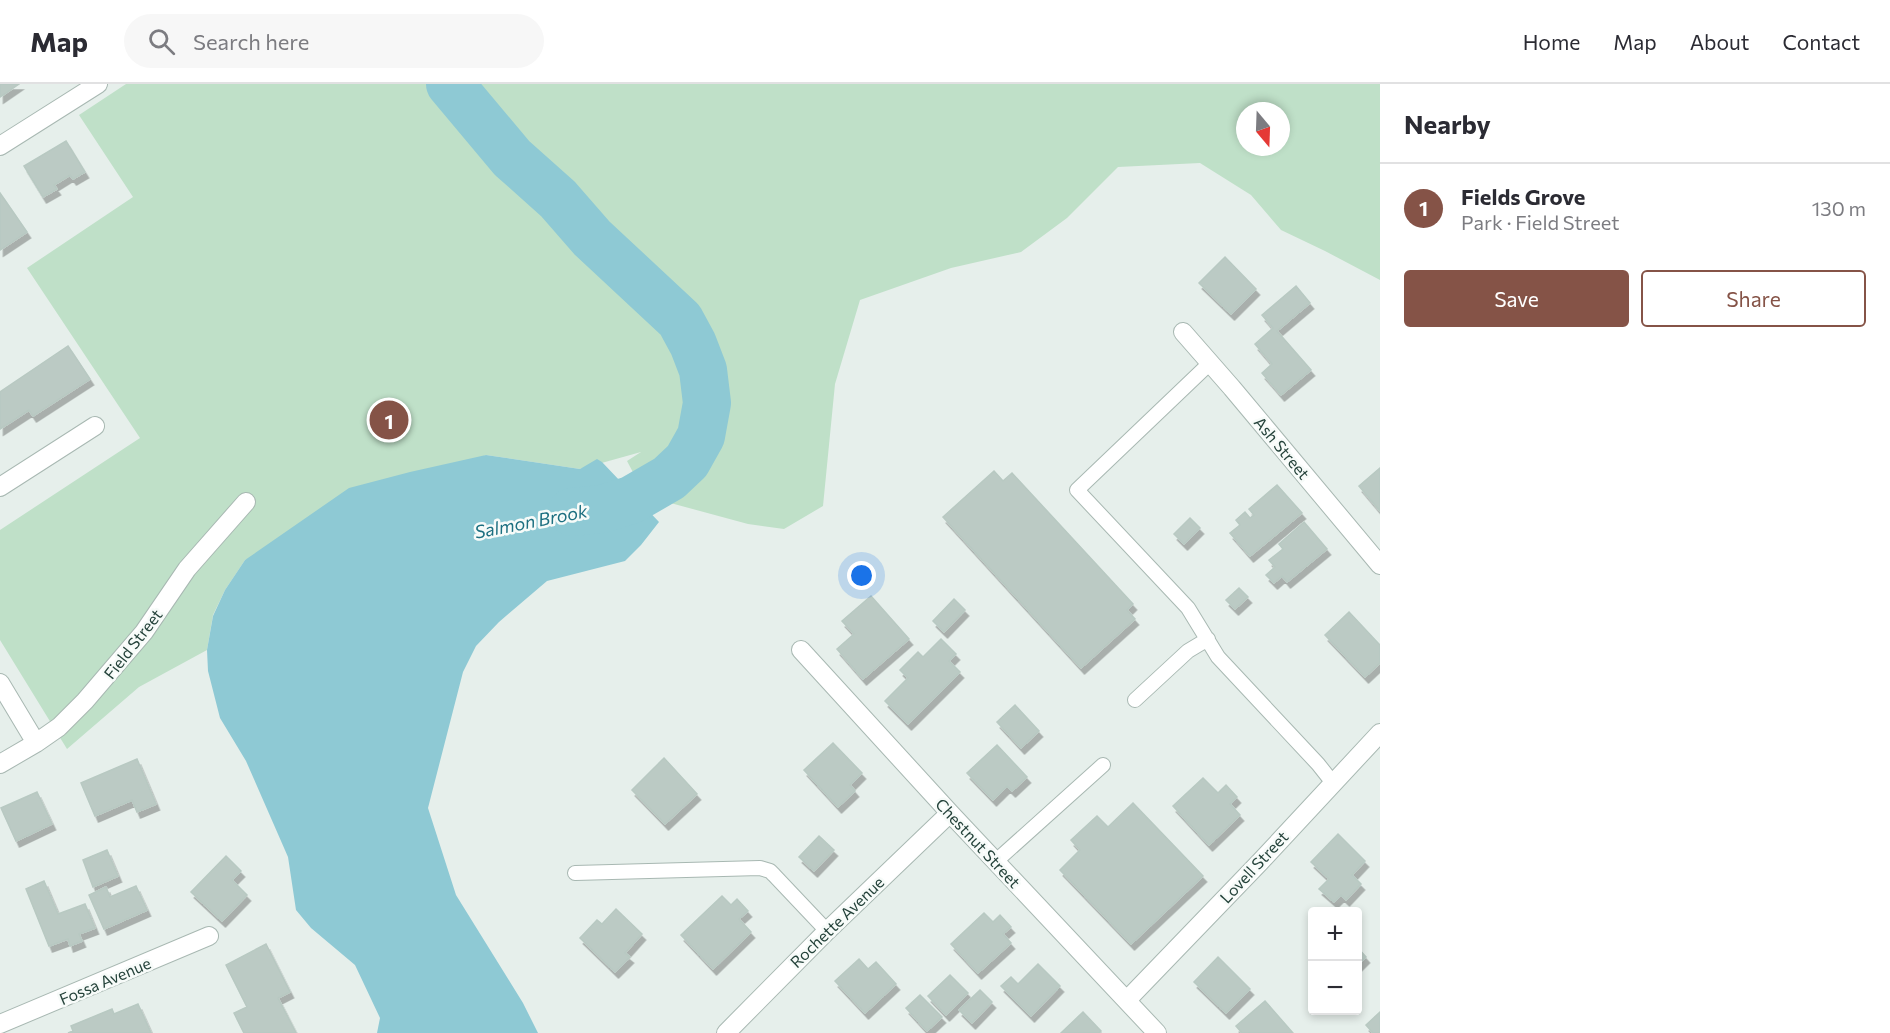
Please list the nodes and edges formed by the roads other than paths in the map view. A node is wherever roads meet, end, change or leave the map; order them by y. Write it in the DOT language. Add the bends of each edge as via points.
graph roads {
  1 [pos="98,84"];
  2 [pos="0,146"];
  3 [pos="1183,333"];
  4 [pos="1210,363"];
  5 [pos="95,426"];
  6 [pos="0,487"];
  7 [pos="246,502"];
  8 [pos="1380,565"];
  9 [pos="1208,639"];
  10 [pos="801,650"];
  11 [pos="0,683"];
  12 [pos="1135,700"];
  13 [pos="1380,733"];
  14 [pos="36,743"];
  15 [pos="0,764"];
  16 [pos="1103,765"];
  17 [pos="1333,783"];
  18 [pos="950,813"];
  19 [pos="995,862"];
  20 [pos="575,873"];
  21 [pos="827,931"];
  22 [pos="209,936"];
  23 [pos="1127,1000"];
  24 [pos="0,1024"];
  25 [pos="1149,1030"];
  26 [pos="726,1033"];
  1 -- 2 [label="street"];
  3 -- 4 [label="street, Ash Street"];
  4 -- 8 [label="street, Ash Street"];
  4 -- 9 [label="lane" via="1077,489 1188,608"];
  5 -- 6 [label="street"];
  7 -- 14 [label="street, Field Street" via="187,568 109,675 59,727"];
  9 -- 12 [label="lane" via="1188,651"];
  9 -- 17 [label="lane" via="1224,664"];
  10 -- 18 [label="street, Chestnut Street"];
  11 -- 14 [label="street"];
  13 -- 17 [label="street, Lovell Street"];
  14 -- 15 [label="street, Field Street"];
  16 -- 19 [label="lane"];
  17 -- 23 [label="street, Lovell Street"];
  18 -- 19 [label="street, Chestnut Street"];
  18 -- 21 [label="street, Rochette Avenue"];
  19 -- 23 [label="street, Chestnut Street"];
  20 -- 21 [label="lane" via="760,868 770,871"];
  21 -- 26 [label="street, Rochette Avenue"];
  22 -- 24 [label="street, Fossa Avenue"];
  23 -- 25 [label="street, Chestnut Street"];
}
